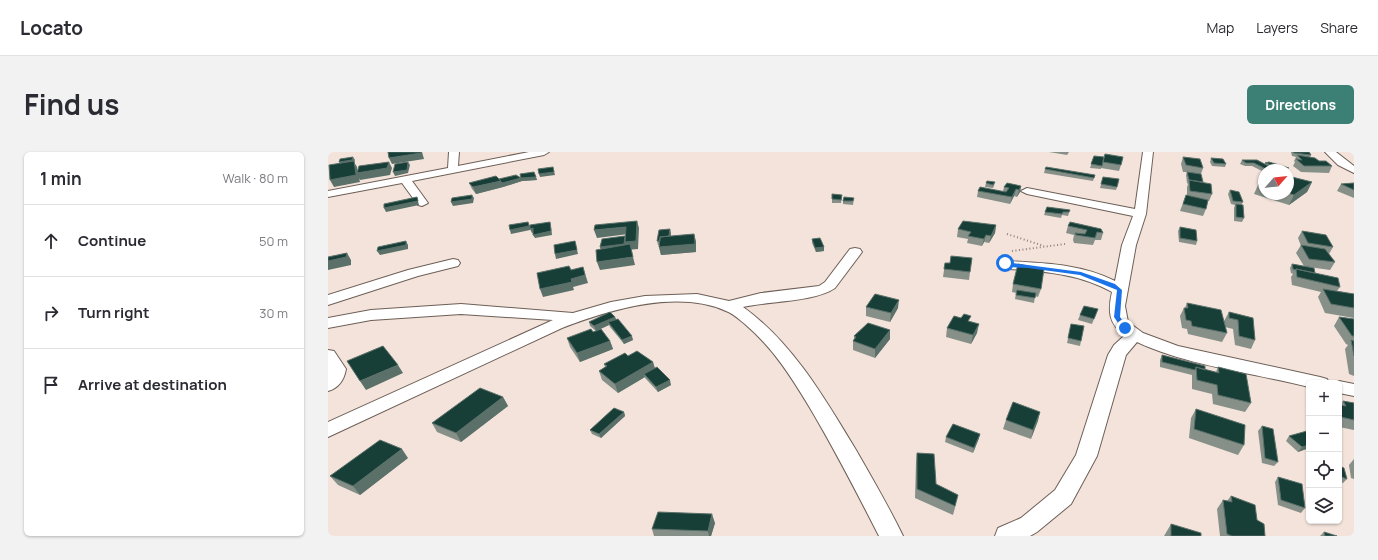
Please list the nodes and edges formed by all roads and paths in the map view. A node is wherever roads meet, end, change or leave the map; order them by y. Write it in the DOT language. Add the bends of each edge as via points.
graph roads {
  1 [pos="454,152"];
  2 [pos="544,152"];
  3 [pos="1148,152"];
  4 [pos="1330,152"];
  5 [pos="453,170"];
  6 [pos="1354,170"];
  7 [pos="405,179"];
  8 [pos="1027,191"];
  9 [pos="328,194"];
  10 [pos="422,203"];
  11 [pos="1140,214"];
  12 [pos="1007,234"];
  13 [pos="1065,244"];
  14 [pos="1046,246"];
  15 [pos="855,252"];
  16 [pos="453,263"];
  17 [pos="1008,265"];
  18 [pos="1120,290"];
  19 [pos="328,300"];
  20 [pos="729,306"];
  21 [pos="577,317"];
  22 [pos="328,323"];
  23 [pos="1134,335"];
  24 [pos="328,355"];
  25 [pos="1308,380"];
  26 [pos="328,385"];
  27 [pos="1342,388"];
  28 [pos="1354,390"];
  29 [pos="328,430"];
  30 [pos="891,536"];
  31 [pos="1007,536"];
  1 -- 5 [label="street"];
  2 -- 5 [label="street"];
  3 -- 11 [label="street"];
  4 -- 6 [label="street"];
  5 -- 7 [label="street"];
  7 -- 9 [label="street"];
  7 -- 10 [label="street"];
  8 -- 11 [label="street"];
  11 -- 18 [label="street" via="1129,245"];
  12 -- 14 [label="path" via="1035,245"];
  13 -- 14 [label="path"];
  14 -- 17 [label="path" via="1007,253 1004,257"];
  15 -- 20 [label="street" via="830,285 824,289 760,298"];
  16 -- 19 [label="street"];
  17 -- 18 [label="street" via="1081,274 1106,282"];
  18 -- 23 [label="street" via="1117,317"];
  20 -- 21 [label="street" via="704,300 658,300 623,304"];
  20 -- 30 [label="street" via="771,338 795,369 850,459"];
  21 -- 22 [label="street" via="461,309 371,315"];
  21 -- 29 [label="street"];
  23 -- 25 [label="street" via="1195,356"];
  23 -- 31 [label="street" via="1121,347 1117,355 1086,456 1062,497 1029,525"];
  24 -- 26 [label="street" via="337,369 335,377"];
  27 -- 28 [label="street"];
}
